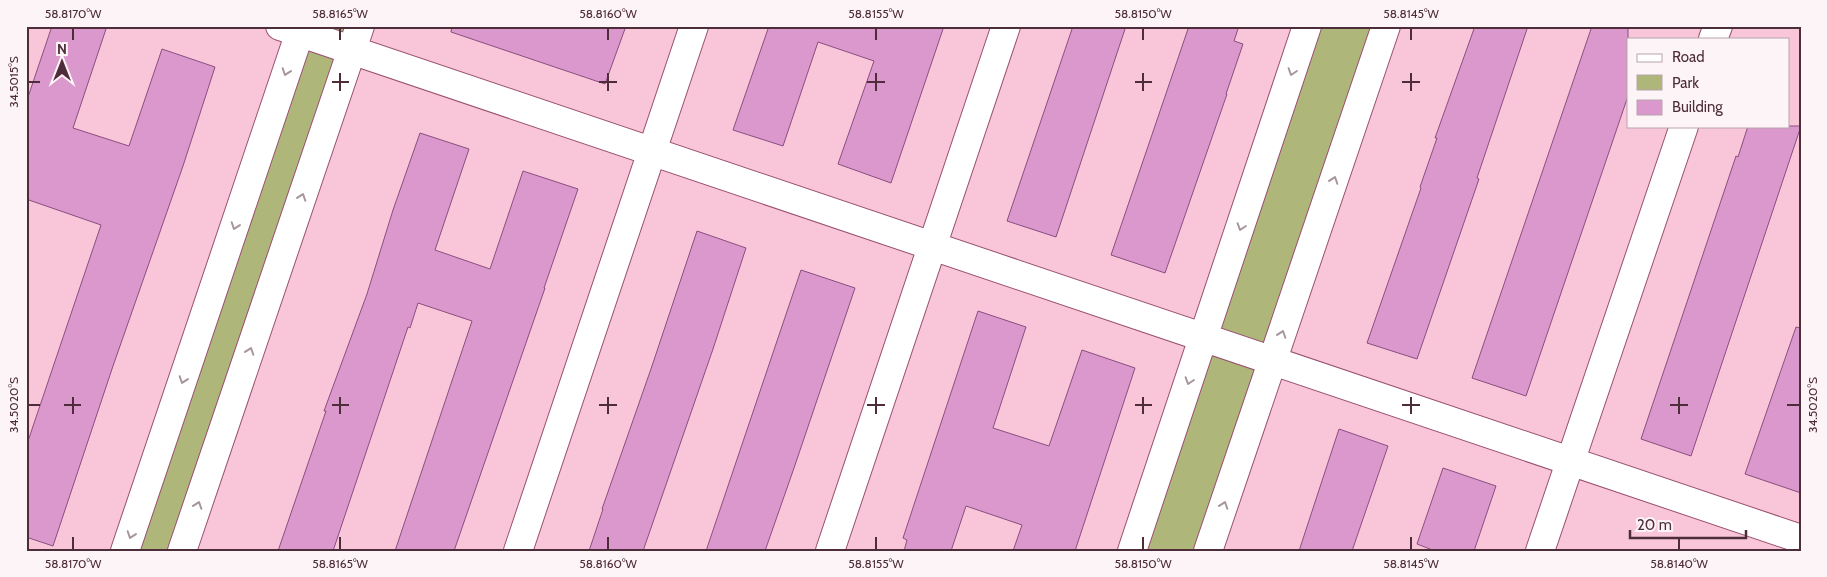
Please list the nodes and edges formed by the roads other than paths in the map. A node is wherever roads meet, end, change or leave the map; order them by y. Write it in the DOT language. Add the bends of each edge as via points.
graph roads {
  1 [pos="694,26"];
  2 [pos="1006,26"];
  3 [pos="1307,26"];
  4 [pos="1386,26"];
  5 [pos="1718,26"];
  6 [pos="294,28"];
  7 [pos="356,38"];
  8 [pos="1713,38"];
  9 [pos="1683,128"];
  10 [pos="652,152"];
  11 [pos="932,246"];
  12 [pos="1203,338"];
  13 [pos="1272,361"];
  14 [pos="1570,462"];
  15 [pos="1801,539"];
  16 [pos="126,551"];
  17 [pos="182,551"];
  18 [pos="518,551"];
  19 [pos="830,551"];
  20 [pos="1132,551"];
  21 [pos="1208,551"];
  22 [pos="1540,551"];
  1 -- 10 [label="street"];
  2 -- 11 [label="street"];
  3 -- 12 [label="street, one-way"];
  13 -- 4 [label="street, one-way"];
  5 -- 8 [label="street"];
  6 -- 7 [label="street"];
  6 -- 16 [label="street, one-way"];
  7 -- 10 [label="street"];
  17 -- 7 [label="street, one-way"];
  9 -- 14 [label="street"];
  10 -- 11 [label="street"];
  10 -- 18 [label="street"];
  11 -- 12 [label="street"];
  11 -- 19 [label="street"];
  12 -- 13 [label="street"];
  12 -- 20 [label="street, one-way"];
  13 -- 14 [label="street"];
  21 -- 13 [label="street, one-way"];
  14 -- 15 [label="street"];
  14 -- 22 [label="street"];
}
